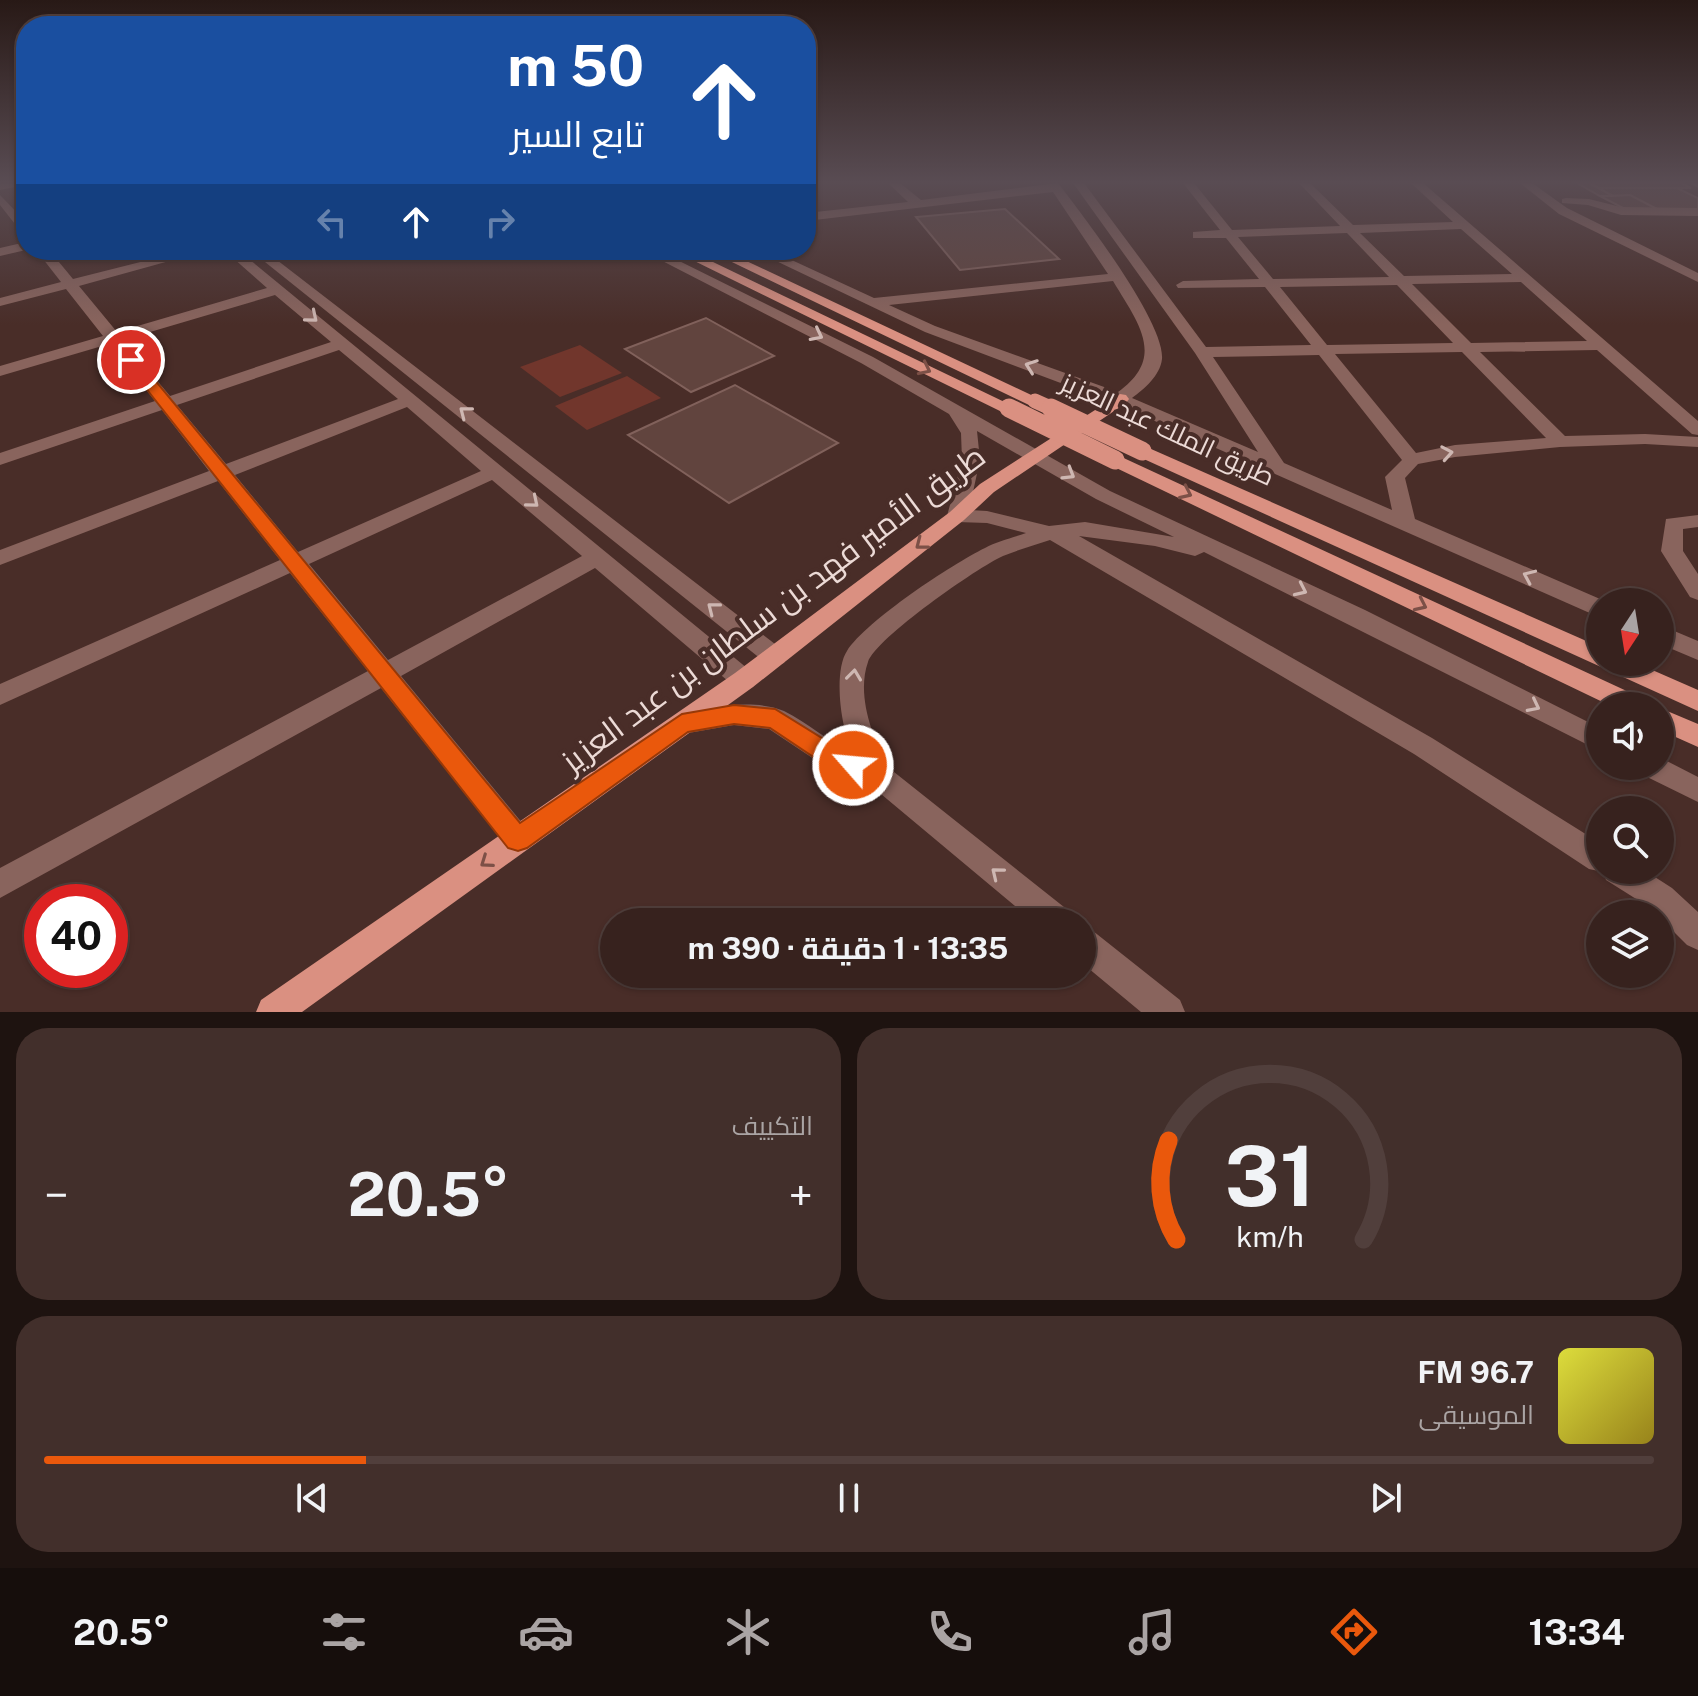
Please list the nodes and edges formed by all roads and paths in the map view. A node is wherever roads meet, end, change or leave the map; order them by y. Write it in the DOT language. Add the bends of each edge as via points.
graph roads {
  1 [pos="1084,230"];
  2 [pos="1110,230"];
  3 [pos="1226,230"];
  4 [pos="1320,230"];
  5 [pos="1350,230"];
  6 [pos="1470,230"];
  7 [pos="1602,230"];
  8 [pos="1620,230"];
  9 [pos="1229,234"];
  10 [pos="1197,235"];
  11 [pos="50,260"];
  12 [pos="164,260"];
  13 [pos="243,260"];
  14 [pos="269,260"];
  15 [pos="667,260"];
  16 [pos="699,260"];
  17 [pos="734,260"];
  18 [pos="780,260"];
  19 [pos="1698,267"];
  20 [pos="1116,277"];
  21 [pos="1524,278"];
  22 [pos="1698,278"];
  23 [pos="1399,280"];
  24 [pos="1269,283"];
  25 [pos="70,284"];
  26 [pos="1183,285"];
  27 [pos="280,289"];
  28 [pos="0,302"];
  29 [pos="871,303"];
  30 [pos="113,338"];
  31 [pos="344,343"];
  32 [pos="1601,345"];
  33 [pos="1465,347"];
  34 [pos="1323,350"];
  35 [pos="1202,352"];
  36 [pos="0,371"];
  37 [pos="1120,399"];
  38 [pos="411,400"];
  39 [pos="166,403"];
  40 [pos="954,409"];
  41 [pos="1698,430"];
  42 [pos="1560,442"];
  43 [pos="1698,442"];
  44 [pos="1036,454"];
  45 [pos="0,459"];
  46 [pos="1412,460"];
  47 [pos="1276,465"];
  48 [pos="496,471"];
  49 [pos="222,472"];
  50 [pos="957,516"];
  51 [pos="1698,521"];
  52 [pos="1405,522"];
  53 [pos="1048,533"];
  54 [pos="598,557"];
  55 [pos="0,558"];
  56 [pos="1238,560"];
  57 [pos="294,562"];
  58 [pos="1698,592"];
  59 [pos="1586,602"];
  60 [pos="1674,640"];
  61 [pos="1586,651"];
  62 [pos="1698,651"];
  63 [pos="775,657"];
  64 [pos="384,674"];
  65 [pos="1642,676"];
  66 [pos="744,680"];
  67 [pos="1605,692"];
  68 [pos="0,695"];
  69 [pos="1698,701"];
  70 [pos="682,724"];
  71 [pos="1674,725"];
  72 [pos="1586,733"];
  73 [pos="1698,736"];
  74 [pos="879,776"];
  75 [pos="1674,778"];
  76 [pos="1698,790"];
  77 [pos="518,839"];
  78 [pos="1586,850"];
  79 [pos="0,884"];
  80 [pos="1639,884"];
  81 [pos="1041,908"];
  82 [pos="1698,934"];
  83 [pos="1096,953"];
  84 [pos="273,1012"];
  85 [pos="1168,1012"];
  1 -- 20 [label="street"];
  2 -- 35 [label="street"];
  3 -- 9 [label="street"];
  4 -- 9 [label="street"];
  5 -- 23 [label="street"];
  6 -- 21 [label="street"];
  7 -- 22 [label="street"];
  8 -- 19 [label="street"];
  9 -- 10 [label="street"];
  9 -- 24 [label="street"];
  11 -- 25 [label="street"];
  12 -- 25 [label="street"];
  13 -- 27 [label="street"];
  63 -- 14 [label="street, one-way"];
  15 -- 40 [label="street, one-way"];
  16 -- 67 [label="main road, one-way, bridge"];
  17 -- 61 [label="main road, طريق الملك عبد العزيز, bridge"];
  18 -- 29 [label="street"];
  20 -- 29 [label="street"];
  20 -- 37 [label="street" via="1153,342 1154,357 1146,380"];
  21 -- 23 [label="street"];
  21 -- 32 [label="street"];
  23 -- 24 [label="street"];
  23 -- 33 [label="street"];
  24 -- 26 [label="street"];
  24 -- 34 [label="street"];
  25 -- 28 [label="street"];
  25 -- 30 [label="street"];
  27 -- 30 [label="street"];
  27 -- 31 [label="street, one-way"];
  37 -- 29 [label="street, one-way"];
  30 -- 36 [label="street"];
  30 -- 39 [label="street"];
  31 -- 38 [label="street"];
  31 -- 39 [label="street"];
  32 -- 33 [label="street"];
  32 -- 41 [label="street"];
  33 -- 34 [label="street"];
  33 -- 42 [label="street"];
  34 -- 35 [label="street"];
  34 -- 46 [label="street"];
  35 -- 47 [label="street"];
  37 -- 44 [label="main road, طريق الأمير فهد بن سلطان بن عبد العزيز"];
  37 -- 47 [label="street"];
  38 -- 48 [label="street"];
  38 -- 49 [label="street"];
  39 -- 45 [label="street"];
  39 -- 49 [label="street"];
  40 -- 44 [label="street"];
  40 -- 50 [label="street" via="970,433 971,460"];
  42 -- 43 [label="street"];
  46 -- 42 [label="street, one-way"];
  44 -- 50 [label="main road, طريق الأمير فهد بن سلطان بن عبد العزيز"];
  44 -- 56 [label="street, one-way" via="1103,495"];
  46 -- 52 [label="street" via="1395,477"];
  47 -- 52 [label="street"];
  48 -- 54 [label="street, one-way"];
  48 -- 57 [label="street"];
  49 -- 55 [label="street"];
  49 -- 57 [label="street"];
  50 -- 53 [label="street" via="987,517"];
  50 -- 63 [label="main road, طريق الأمير فهد بن سلطان بن عبد العزيز, one-way"];
  51 -- 58 [label="street" via="1673,524 1672,551"];
  59 -- 52 [label="street, one-way"];
  53 -- 56 [label="street" via="1085,529 1155,539"];
  74 -- 53 [label="street, one-way" via="859,739 852,680 857,655 902,612 993,552"];
  53 -- 78 [label="street" via="1065,537 1423,746"];
  54 -- 64 [label="street"];
  54 -- 66 [label="street"];
  56 -- 72 [label="street, one-way"];
  57 -- 64 [label="street"];
  57 -- 68 [label="street"];
  60 -- 62 [label="street"];
  63 -- 66 [label="main road, طريق الأمير فهد بن سلطان بن عبد العزيز"];
  64 -- 77 [label="street"];
  64 -- 79 [label="street"];
  65 -- 69 [label="main road"];
  66 -- 70 [label="main road, طريق الأمير فهد بن سلطان بن عبد العزيز"];
  70 -- 74 [label="street" via="734,715 775,719 826,753"];
  70 -- 77 [label="main road, طريق الأمير فهد بن سلطان بن عبد العزيز"];
  71 -- 73 [label="main road"];
  81 -- 74 [label="street, one-way"];
  75 -- 76 [label="street"];
  77 -- 84 [label="main road, طريق الأمير فهد بن سلطان بن عبد العزيز, one-way"];
  80 -- 82 [label="street"];
  83 -- 85 [label="street"];
}
